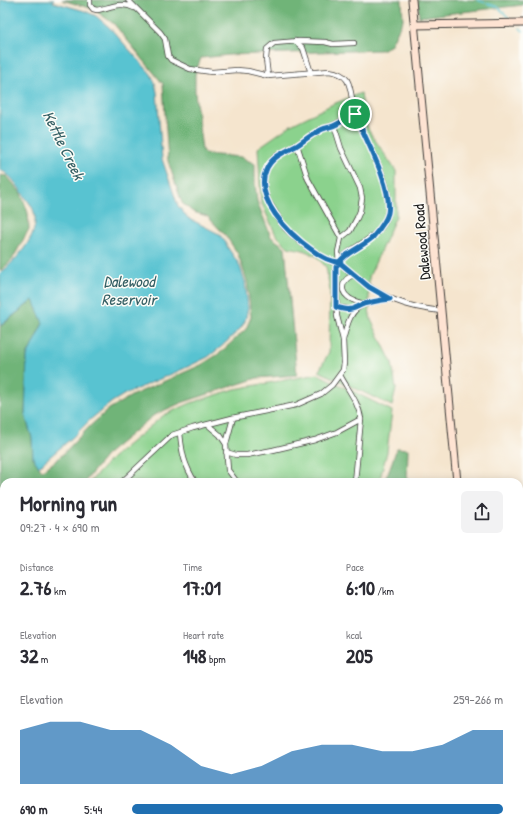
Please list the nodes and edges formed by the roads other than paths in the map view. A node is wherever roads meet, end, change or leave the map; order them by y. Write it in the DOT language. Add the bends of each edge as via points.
graph roads {
  1 [pos="90,0"];
  2 [pos="128,0"];
  3 [pos="412,0"];
  4 [pos="137,10"];
  5 [pos="523,23"];
  6 [pos="415,25"];
  7 [pos="295,41"];
  8 [pos="354,43"];
  9 [pos="311,73"];
  10 [pos="268,76"];
  11 [pos="355,114"];
  12 [pos="334,125"];
  13 [pos="297,145"];
  14 [pos="341,238"];
  15 [pos="339,262"];
  16 [pos="354,275"];
  17 [pos="390,299"];
  18 [pos="364,304"];
  19 [pos="336,307"];
  20 [pos="354,310"];
  21 [pos="441,311"];
  22 [pos="343,340"];
  23 [pos="340,375"];
  24 [pos="233,418"];
  25 [pos="361,419"];
  26 [pos="208,425"];
  27 [pos="180,433"];
  28 [pos="226,444"];
  29 [pos="226,452"];
  30 [pos="126,478"];
  31 [pos="193,478"];
  32 [pos="233,478"];
  33 [pos="356,478"];
  34 [pos="457,478"];
  1 -- 4 [label="street" via="90,6 97,10 120,5 131,6"];
  2 -- 4 [label="street"];
  3 -- 6 [label="main road, Dalewood Road"];
  4 -- 10 [label="street" via="165,39 171,60 199,70 237,70"];
  5 -- 6 [label="main road"];
  6 -- 21 [label="main road, Dalewood Road"];
  7 -- 8 [label="street"];
  7 -- 9 [label="street" via="303,48"];
  7 -- 10 [label="street" via="274,43 267,49"];
  9 -- 10 [label="street"];
  9 -- 11 [label="street" via="336,72 344,76 348,81"];
  11 -- 12 [label="street"];
  11 -- 15 [label="street" via="382,174 389,212 371,239"];
  12 -- 13 [label="street" via="320,130"];
  12 -- 14 [label="street" via="362,198 357,218 350,231"];
  13 -- 14 [label="street" via="308,179"];
  13 -- 15 [label="street" via="275,157 267,167 264,190 267,200 285,228 299,241 332,262"];
  14 -- 15 [label="street"];
  15 -- 16 [label="street"];
  15 -- 19 [label="street" via="336,267"];
  16 -- 17 [label="street"];
  16 -- 18 [label="street" via="345,281 345,294"];
  17 -- 18 [label="street"];
  17 -- 21 [label="street" via="420,309"];
  18 -- 20 [label="street"];
  19 -- 20 [label="street"];
  19 -- 22 [label="street"];
  20 -- 22 [label="street"];
  21 -- 34 [label="main road, Dalewood Road"];
  22 -- 23 [label="street" via="343,370"];
  23 -- 24 [label="street" via="321,394 302,403"];
  23 -- 25 [label="street" via="356,402"];
  24 -- 26 [label="street"];
  24 -- 28 [label="street"];
  25 -- 29 [label="street" via="315,440 247,455"];
  25 -- 33 [label="street"];
  26 -- 27 [label="street"];
  26 -- 28 [label="street"];
  27 -- 30 [label="street" via="172,436"];
  27 -- 31 [label="street" via="182,456"];
  28 -- 29 [label="street"];
  29 -- 32 [label="street" via="228,470"];
}
